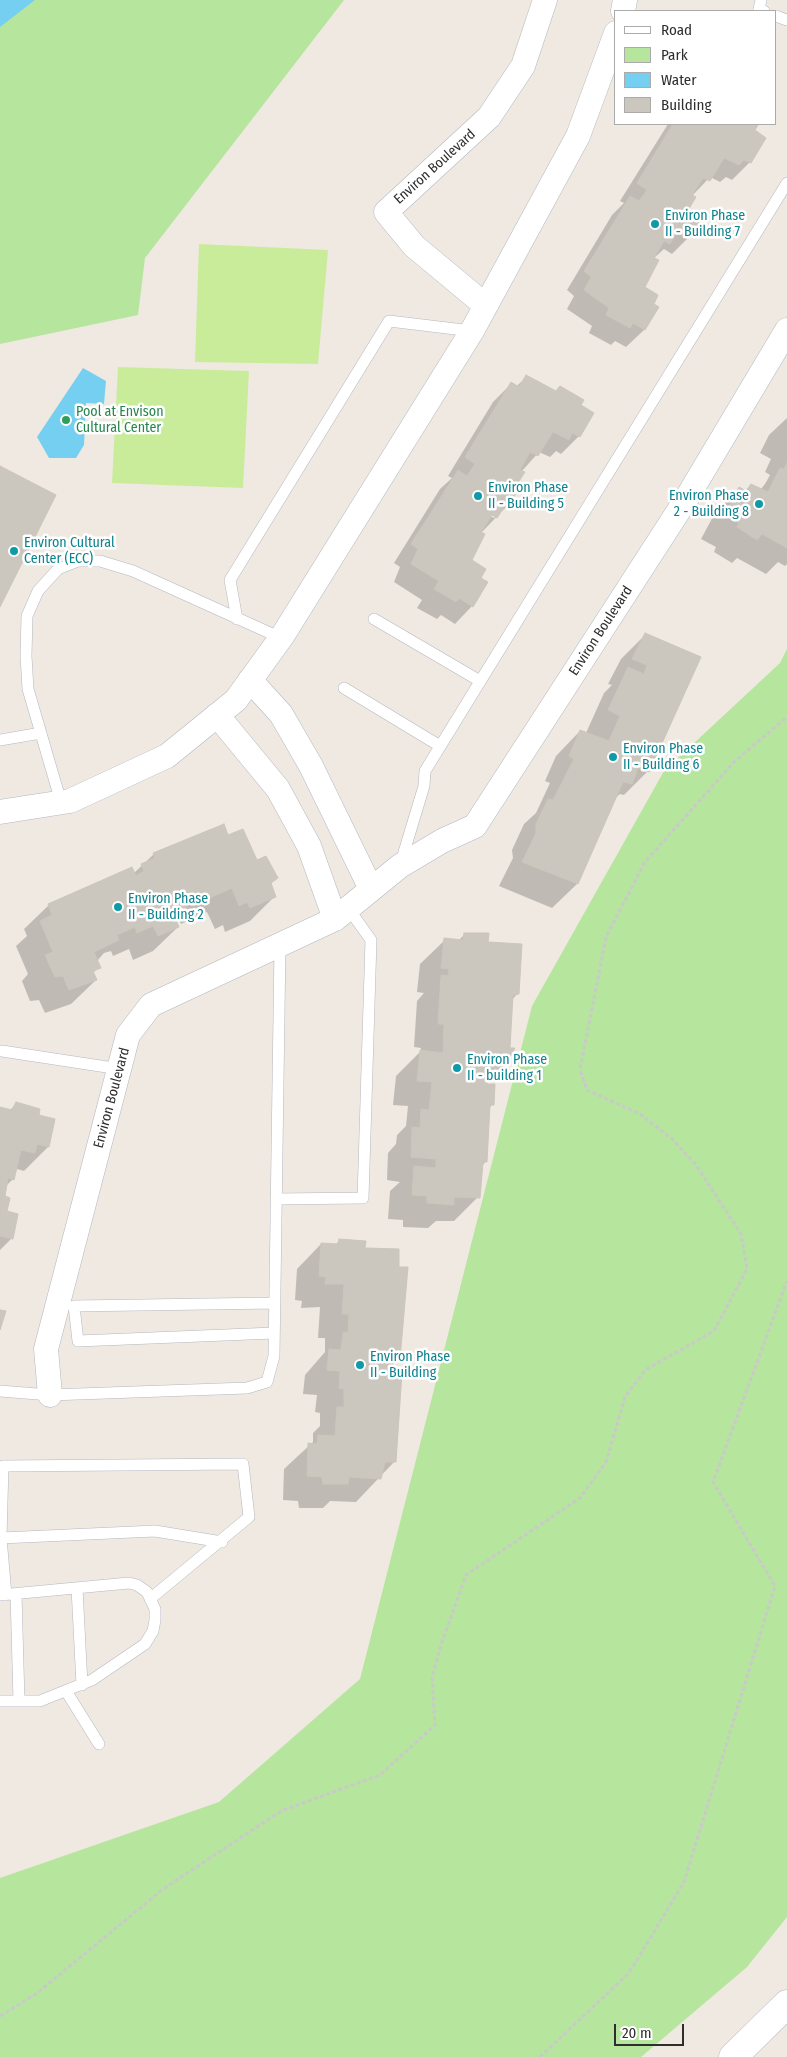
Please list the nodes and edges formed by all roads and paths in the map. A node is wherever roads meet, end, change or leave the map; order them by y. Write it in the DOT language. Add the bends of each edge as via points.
graph roads {
  1 [pos="545,0"];
  2 [pos="614,38"];
  3 [pos="787,183"];
  4 [pos="485,305"];
  5 [pos="472,330"];
  6 [pos="787,330"];
  7 [pos="237,619"];
  8 [pos="374,619"];
  9 [pos="281,638"];
  10 [pos="250,680"];
  11 [pos="480,681"];
  12 [pos="344,688"];
  13 [pos="217,715"];
  14 [pos="787,718"];
  15 [pos="41,734"];
  16 [pos="0,740"];
  17 [pos="440,746"];
  18 [pos="61,802"];
  19 [pos="0,812"];
  20 [pos="400,866"];
  21 [pos="371,889"];
  22 [pos="342,914"];
  23 [pos="280,946"];
  24 [pos="2,1050"];
  25 [pos="120,1069"];
  26 [pos="276,1199"];
  27 [pos="787,1281"];
  28 [pos="275,1303"];
  29 [pos="274,1333"];
  30 [pos="0,1391"];
  31 [pos="50,1395"];
  32 [pos="1,1538"];
  33 [pos="222,1542"];
  34 [pos="78,1588"];
  35 [pos="7,1595"];
  36 [pos="150,1599"];
  37 [pos="82,1685"];
  38 [pos="66,1691"];
  39 [pos="0,1701"];
  40 [pos="20,1701"];
  41 [pos="99,1744"];
  42 [pos="787,2004"];
  43 [pos="0,2016"];
  44 [pos="540,2057"];
  45 [pos="733,2057"];
  1 -- 4 [label="street, Environ Boulevard" via="523,66 489,117 386,212 414,246"];
  2 -- 4 [label="street" via="578,136"];
  3 -- 11 [label="lane"];
  4 -- 5 [label="street"];
  5 -- 7 [label="lane" via="389,321 230,580"];
  5 -- 9 [label="street"];
  6 -- 20 [label="street, Environ Boulevard" via="685,501 475,826"];
  7 -- 9 [label="lane"];
  7 -- 15 [label="lane" via="133,571 100,561 78,561 58,569 38,591 27,616 28,689"];
  8 -- 11 [label="lane"];
  9 -- 10 [label="street"];
  10 -- 13 [label="street" via="236,700"];
  10 -- 21 [label="street" via="285,722 311,766"];
  11 -- 17 [label="lane"];
  12 -- 17 [label="lane"];
  13 -- 18 [label="street" via="166,756 70,801"];
  13 -- 22 [label="street" via="278,789"];
  14 -- 43 [label="path" via="734,762 646,862 606,937 580,1070 587,1090 640,1114 672,1139 696,1165 741,1234 747,1268 714,1331 645,1370 625,1396 606,1462 580,1498 466,1575 432,1678 435,1724 380,1775 281,1811 163,1889 36,1994"];
  15 -- 16 [label="lane"];
  15 -- 18 [label="lane"];
  17 -- 20 [label="lane" via="424,771 424,786"];
  18 -- 19 [label="street"];
  20 -- 21 [label="street, Environ Boulevard"];
  21 -- 22 [label="street, Environ Boulevard"];
  22 -- 23 [label="street, Environ Boulevard"];
  22 -- 26 [label="lane" via="371,940 363,1198"];
  23 -- 25 [label="street, Environ Boulevard" via="151,1005 128,1036"];
  23 -- 26 [label="lane"];
  24 -- 25 [label="lane"];
  25 -- 31 [label="street, Environ Boulevard" via="46,1349"];
  26 -- 28 [label="lane"];
  27 -- 44 [label="path" via="713,1482 775,1586 684,1882 629,1973"];
  28 -- 29 [label="lane"];
  28 -- 29 [label="lane" via="74,1306 78,1341"];
  29 -- 31 [label="lane" via="274,1356 267,1382 247,1388"];
  30 -- 31 [label="lane"];
  32 -- 33 [label="lane" via="155,1531"];
  32 -- 33 [label="lane" via="3,1466 243,1464 249,1517"];
  32 -- 35 [label="lane"];
  33 -- 36 [label="lane"];
  34 -- 35 [label="lane"];
  34 -- 36 [label="lane" via="129,1583 143,1589"];
  34 -- 37 [label="lane"];
  35 -- 40 [label="lane"];
  36 -- 37 [label="lane" via="155,1609 155,1620 145,1644"];
  37 -- 38 [label="lane"];
  38 -- 40 [label="lane" via="40,1700"];
  38 -- 41 [label="lane"];
  39 -- 40 [label="lane"];
  42 -- 45 [label="street"];
}
